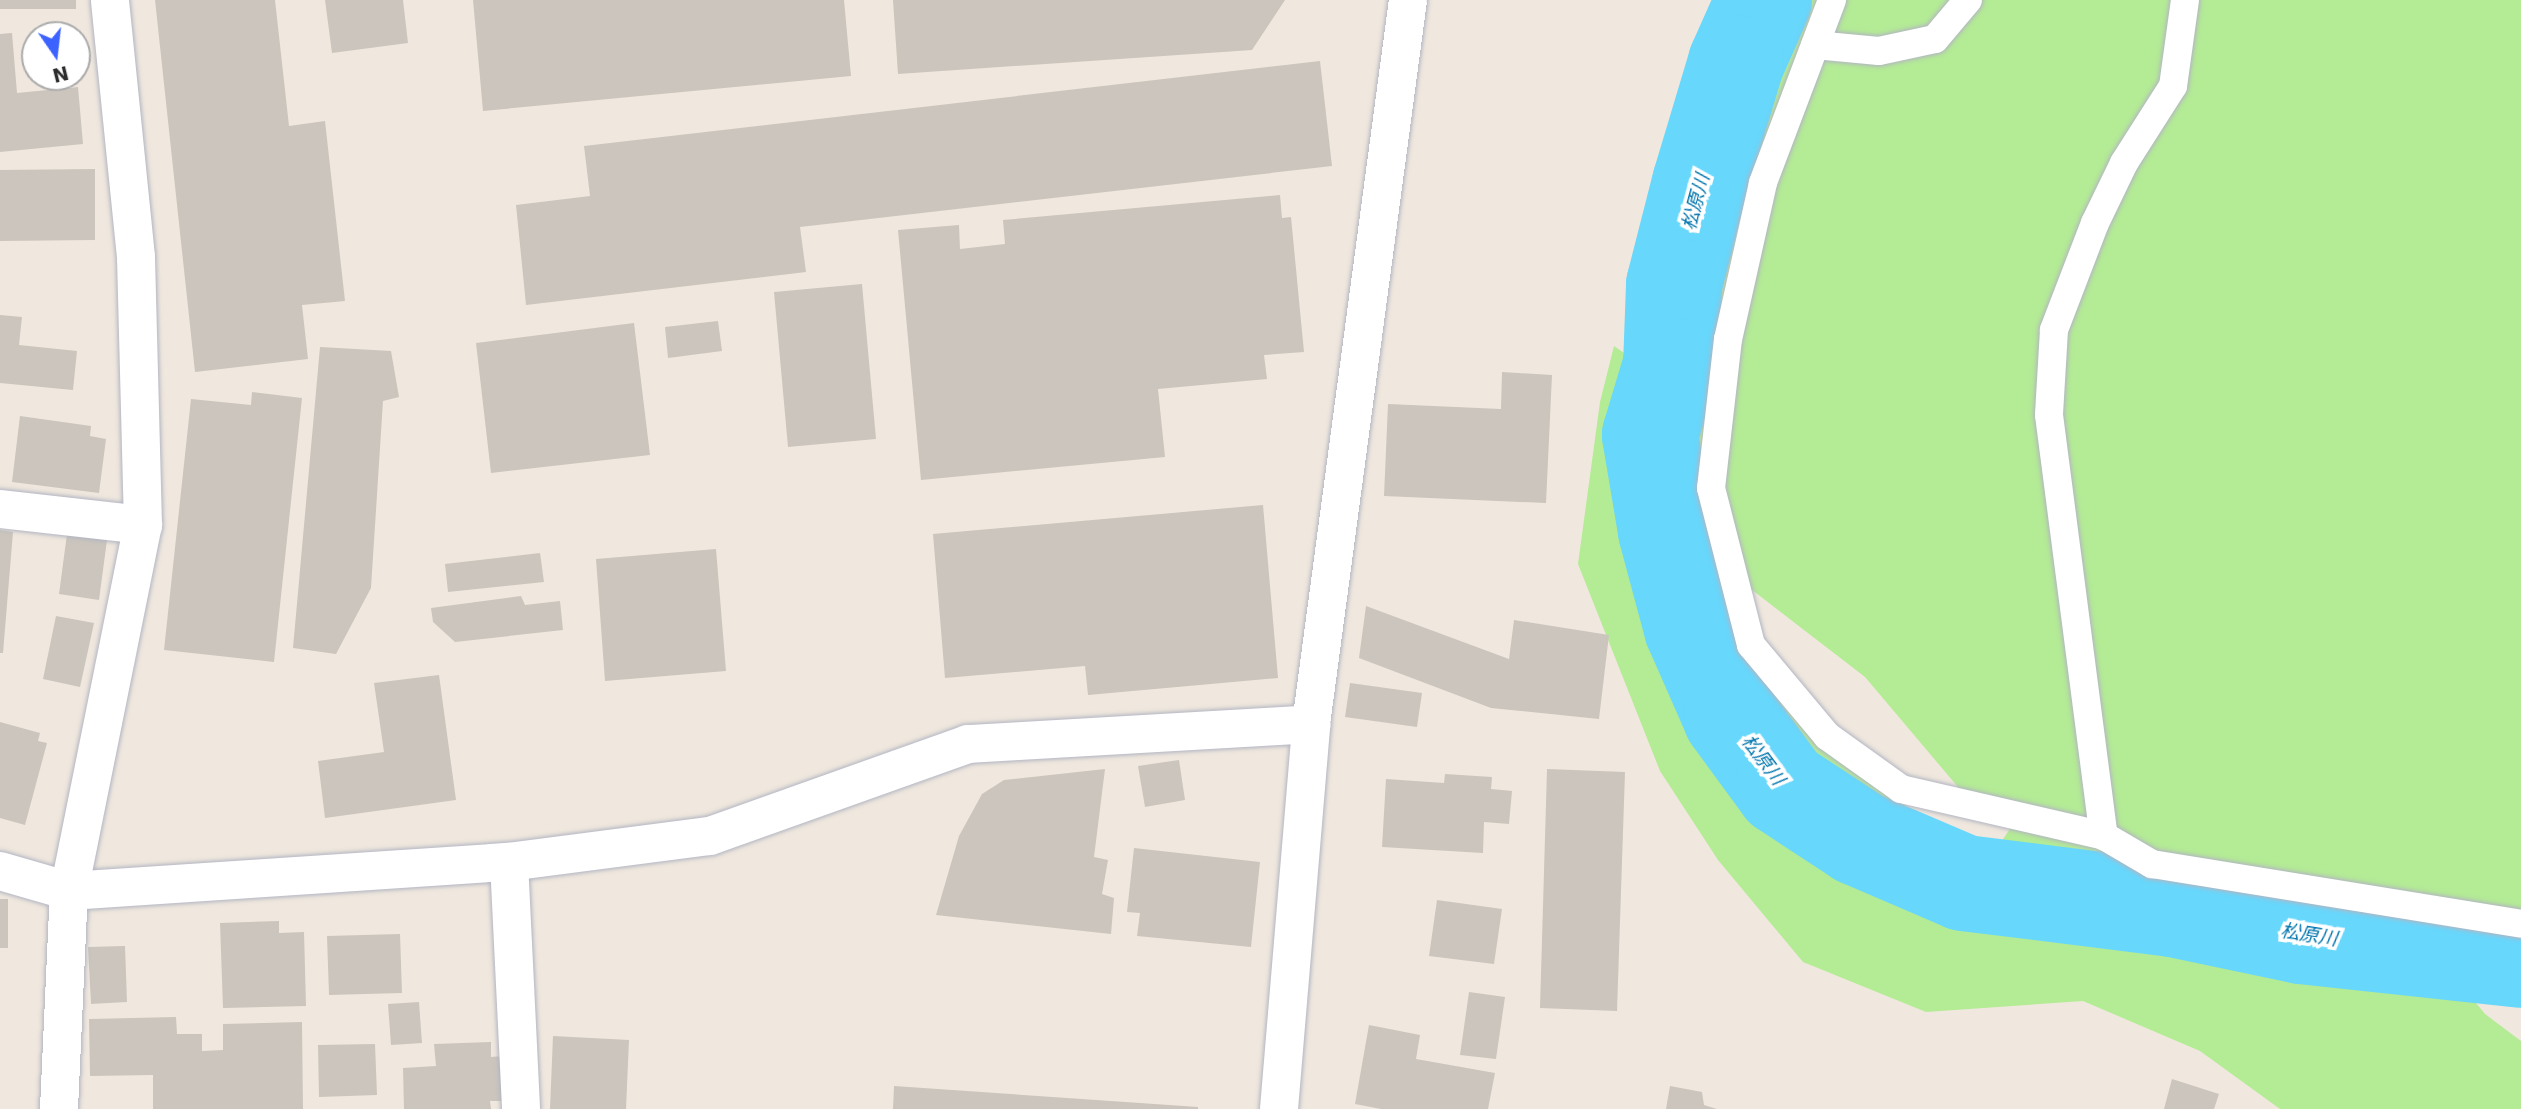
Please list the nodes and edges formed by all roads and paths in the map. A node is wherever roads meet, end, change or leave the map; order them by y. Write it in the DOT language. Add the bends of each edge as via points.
graph roads {
  1 [pos="110,0"];
  2 [pos="1408,0"];
  3 [pos="1832,0"];
  4 [pos="1968,0"];
  5 [pos="2185,0"];
  6 [pos="1815,45"];
  7 [pos="0,509"];
  8 [pos="143,525"];
  9 [pos="1311,724"];
  10 [pos="2104,836"];
  11 [pos="509,862"];
  12 [pos="0,871"];
  13 [pos="69,891"];
  14 [pos="2521,924"];
  15 [pos="58,1109"];
  16 [pos="522,1109"];
  17 [pos="1280,1109"];
  1 -- 8 [label="street" via="136,257"];
  2 -- 9 [label="street"];
  3 -- 6 [label="lane"];
  4 -- 6 [label="lane" via="1935,39 1879,51"];
  5 -- 10 [label="lane" via="2173,86 2124,163 2095,223 2054,330 2049,415"];
  6 -- 10 [label="lane" via="1763,184 1728,340 1711,488 1751,645 1827,736 1901,789"];
  7 -- 8 [label="street"];
  8 -- 13 [label="street"];
  9 -- 11 [label="street" via="968,744 709,836"];
  9 -- 17 [label="street"];
  10 -- 14 [label="lane" via="2152,864"];
  11 -- 13 [label="street"];
  11 -- 16 [label="street"];
  12 -- 13 [label="street"];
  13 -- 15 [label="street"];
}
